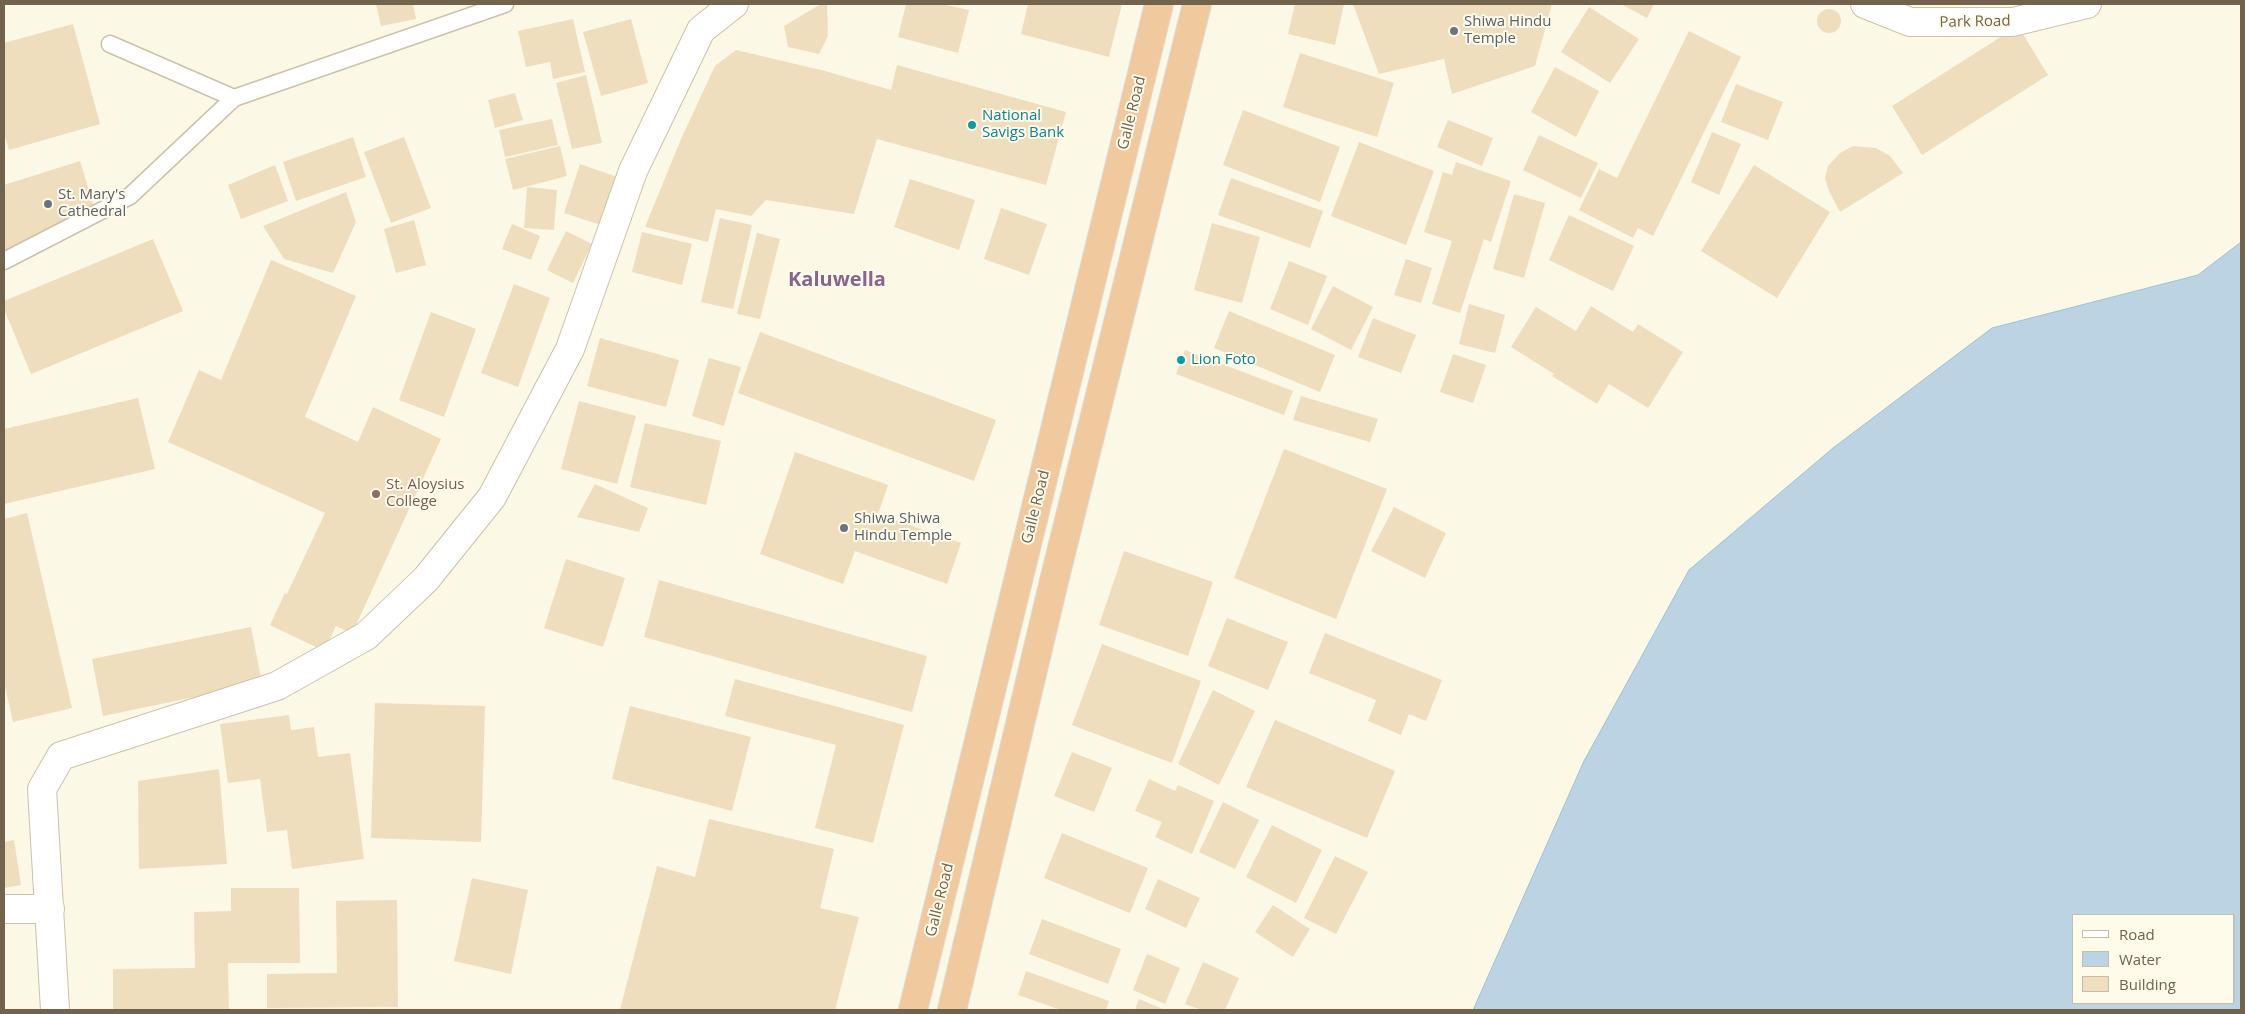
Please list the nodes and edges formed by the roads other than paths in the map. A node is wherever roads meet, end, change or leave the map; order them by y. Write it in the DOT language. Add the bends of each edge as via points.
graph roads {
  1 [pos="505,4"];
  2 [pos="734,4"];
  3 [pos="1160,4"];
  4 [pos="1197,4"];
  5 [pos="1865,4"];
  6 [pos="2087,4"];
  7 [pos="110,44"];
  8 [pos="234,98"];
  9 [pos="4,261"];
  10 [pos="4,909"];
  11 [pos="50,909"];
  12 [pos="55,1010"];
  13 [pos="913,1010"];
  14 [pos="952,1010"];
  1 -- 8 [label="lane"];
  2 -- 11 [label="street" via="701,30 633,172 570,348 492,498 426,578 366,636 277,686 61,756 42,790"];
  3 -- 13 [label="highway, Galle Road"];
  4 -- 14 [label="highway"];
  5 -- 6 [label="street, Park Road" via="1910,22 2013,22"];
  7 -- 8 [label="lane"];
  8 -- 9 [label="lane" via="130,196"];
  10 -- 11 [label="street"];
  11 -- 12 [label="street"];
}
